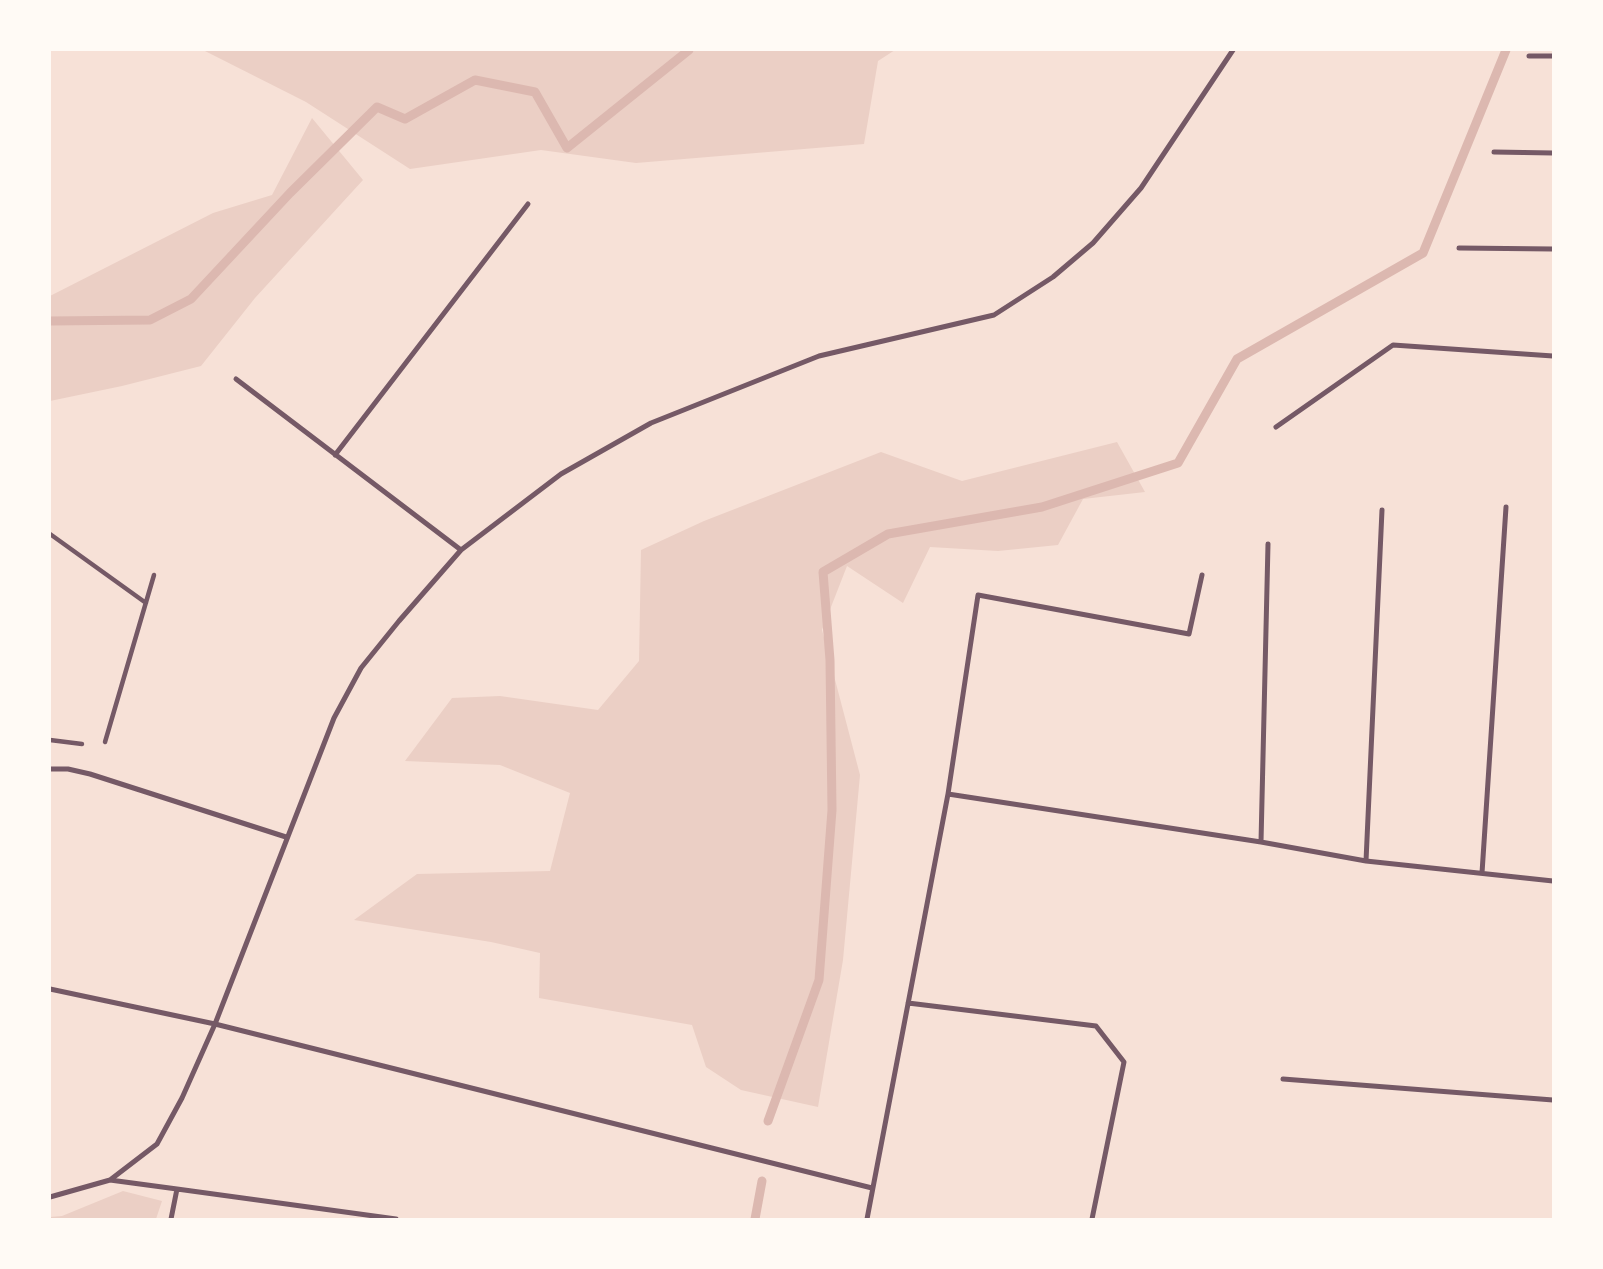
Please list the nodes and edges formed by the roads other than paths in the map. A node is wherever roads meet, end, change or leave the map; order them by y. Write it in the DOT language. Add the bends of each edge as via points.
graph roads {
  1 [pos="1233,50"];
  2 [pos="1529,56"];
  3 [pos="1553,56"];
  4 [pos="1494,152"];
  5 [pos="1553,152"];
  6 [pos="528,204"];
  7 [pos="1459,248"];
  8 [pos="1553,249"];
  9 [pos="1553,356"];
  10 [pos="236,379"];
  11 [pos="1276,427"];
  12 [pos="335,455"];
  13 [pos="1506,507"];
  14 [pos="1382,510"];
  15 [pos="50,534"];
  16 [pos="1268,544"];
  17 [pos="462,550"];
  18 [pos="1202,575"];
  19 [pos="154,576"];
  20 [pos="146,603"];
  21 [pos="50,740"];
  22 [pos="105,742"];
  23 [pos="82,744"];
  24 [pos="50,769"];
  25 [pos="948,794"];
  26 [pos="286,837"];
  27 [pos="1261,842"];
  28 [pos="1366,861"];
  29 [pos="1482,873"];
  30 [pos="1553,881"];
  31 [pos="50,990"];
  32 [pos="908,1003"];
  33 [pos="215,1024"];
  34 [pos="1283,1079"];
  35 [pos="1553,1100"];
  36 [pos="110,1180"];
  37 [pos="872,1188"];
  38 [pos="177,1189"];
  39 [pos="50,1197"];
  40 [pos="171,1219"];
  41 [pos="396,1219"];
  42 [pos="867,1219"];
  43 [pos="1092,1219"];
  1 -- 17 [label="street" via="1141,188 1093,243 1053,277 994,315 819,356 652,423 561,474"];
  2 -- 3 [label="street"];
  4 -- 5 [label="street"];
  6 -- 12 [label="street"];
  7 -- 8 [label="street"];
  9 -- 11 [label="street" via="1393,345"];
  10 -- 12 [label="street"];
  12 -- 17 [label="street"];
  13 -- 29 [label="street"];
  14 -- 28 [label="street"];
  15 -- 20 [label="street"];
  16 -- 27 [label="street"];
  17 -- 26 [label="street" via="361,668 334,718"];
  18 -- 25 [label="street" via="1189,634 978,595"];
  19 -- 20 [label="street"];
  20 -- 22 [label="street"];
  21 -- 23 [label="street"];
  24 -- 26 [label="street" via="90,774"];
  25 -- 27 [label="street"];
  25 -- 32 [label="street"];
  26 -- 33 [label="street"];
  27 -- 28 [label="street"];
  28 -- 29 [label="street"];
  29 -- 30 [label="street"];
  31 -- 33 [label="street"];
  32 -- 37 [label="street"];
  32 -- 43 [label="street" via="1096,1026 1124,1062"];
  33 -- 36 [label="street" via="157,1144"];
  33 -- 37 [label="street"];
  34 -- 35 [label="street"];
  36 -- 38 [label="street"];
  36 -- 39 [label="street"];
  37 -- 42 [label="street"];
  38 -- 40 [label="street"];
  38 -- 41 [label="street"];
}
